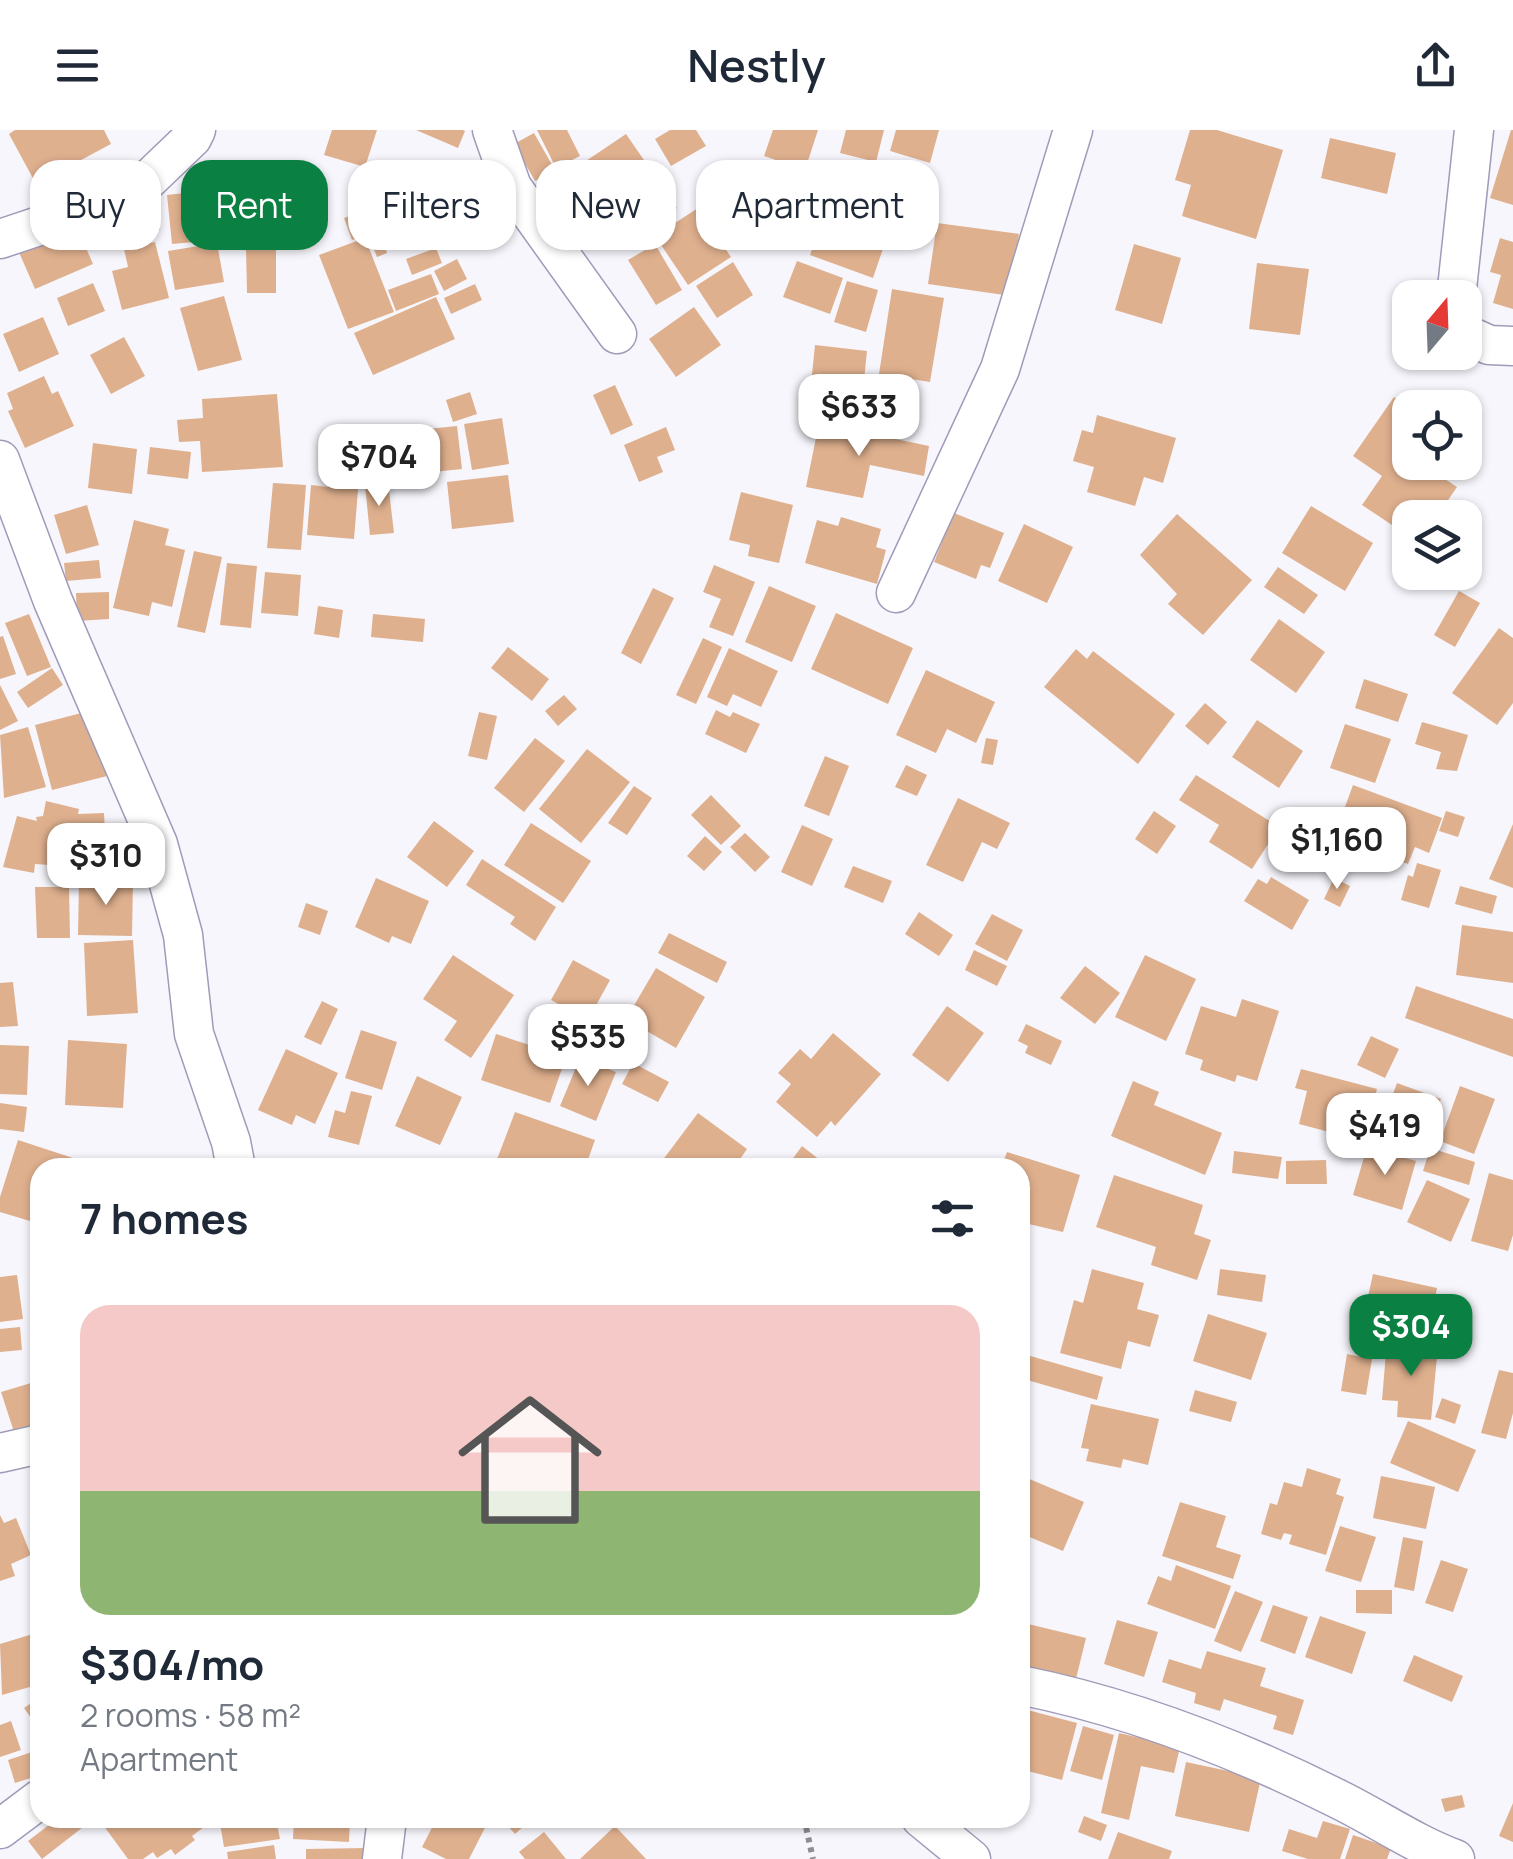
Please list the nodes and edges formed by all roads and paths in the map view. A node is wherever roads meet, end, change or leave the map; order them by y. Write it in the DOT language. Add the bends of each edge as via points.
graph roads {
  1 [pos="196,130"];
  2 [pos="492,130"];
  3 [pos="1073,130"];
  4 [pos="1474,130"];
  5 [pos="0,238"];
  6 [pos="1458,280"];
  7 [pos="617,334"];
  8 [pos="1482,342"];
  9 [pos="1513,346"];
  10 [pos="0,460"];
  11 [pos="896,593"];
  12 [pos="234,1158"];
  13 [pos="30,1446"];
  14 [pos="0,1453"];
  15 [pos="1030,1688"];
  16 [pos="30,1807"];
  17 [pos="385,1828"];
  18 [pos="806,1828"];
  19 [pos="933,1828"];
  20 [pos="0,1829"];
  21 [pos="382,1859"];
  22 [pos="813,1859"];
  23 [pos="972,1859"];
  24 [pos="1452,1859"];
  1 -- 5 [label="street" via="148,182"];
  2 -- 7 [label="street" via="512,187"];
  3 -- 11 [label="street" via="1000,369"];
  4 -- 6 [label="street"];
  8 -- 9 [label="street"];
  10 -- 12 [label="street" via="158,844 183,936 194,1034"];
  13 -- 14 [label="street"];
  15 -- 24 [label="street" via="1203,1739"];
  16 -- 20 [label="street"];
  17 -- 21 [label="street"];
  18 -- 22 [label="path"];
  19 -- 23 [label="street"];
}
